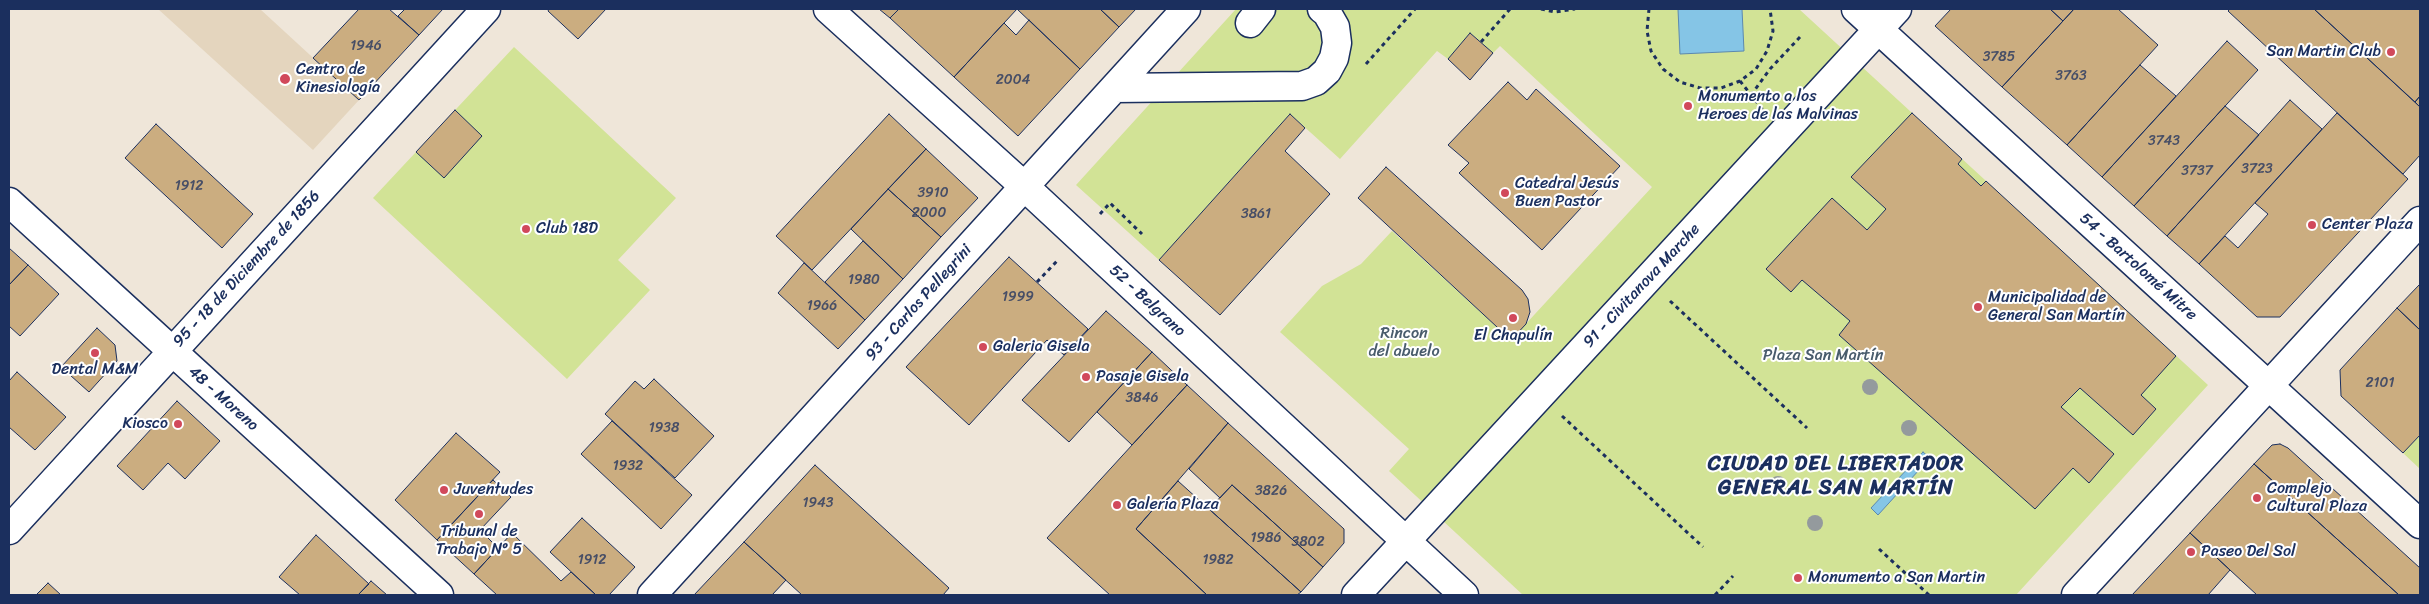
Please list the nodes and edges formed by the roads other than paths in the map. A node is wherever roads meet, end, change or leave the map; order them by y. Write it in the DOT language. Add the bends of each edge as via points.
graph roads {
  1 [pos="486,9"];
  2 [pos="828,9"];
  3 [pos="1186,9"];
  4 [pos="1322,9"];
  5 [pos="1856,9"];
  6 [pos="1897,9"];
  7 [pos="1878,30"];
  8 [pos="1114,88"];
  9 [pos="1025,187"];
  10 [pos="9,202"];
  11 [pos="2420,221"];
  12 [pos="171,352"];
  13 [pos="2269,386"];
  14 [pos="2420,524"];
  15 [pos="9,530"];
  16 [pos="1405,542"];
  17 [pos="439,595"];
  18 [pos="652,595"];
  19 [pos="1356,595"];
  20 [pos="1464,595"];
  21 [pos="2076,595"];
  1 -- 12 [label="street, 95 - 18 de Diciembre de 1856"];
  2 -- 9 [label="street, 52 - Belgrano"];
  3 -- 8 [label="street, 93 - Carlos Pellegrini"];
  4 -- 8 [label="street" via="1335,27 1337,42 1334,58 1316,81 1302,86"];
  5 -- 7 [label="street, 54 - Bartolomé Mitre"];
  6 -- 7 [label="street, 91 - Civitanova Marche"];
  7 -- 13 [label="street, 54 - Bartolomé Mitre"];
  7 -- 16 [label="street, 91 - Civitanova Marche"];
  8 -- 9 [label="street, 93 - Carlos Pellegrini"];
  9 -- 16 [label="street, 52 - Belgrano"];
  9 -- 18 [label="street, 93 - Carlos Pellegrini"];
  10 -- 12 [label="street, 48 - Moreno"];
  11 -- 13 [label="street"];
  12 -- 15 [label="street, 95 - 18 de Diciembre de 1856"];
  12 -- 17 [label="street, 48 - Moreno"];
  13 -- 14 [label="street, 54 - Bartolomé Mitre"];
  13 -- 21 [label="street"];
  16 -- 19 [label="street, 91 - Civitanova Marche"];
  16 -- 20 [label="street, 52 - Belgrano"];
}
